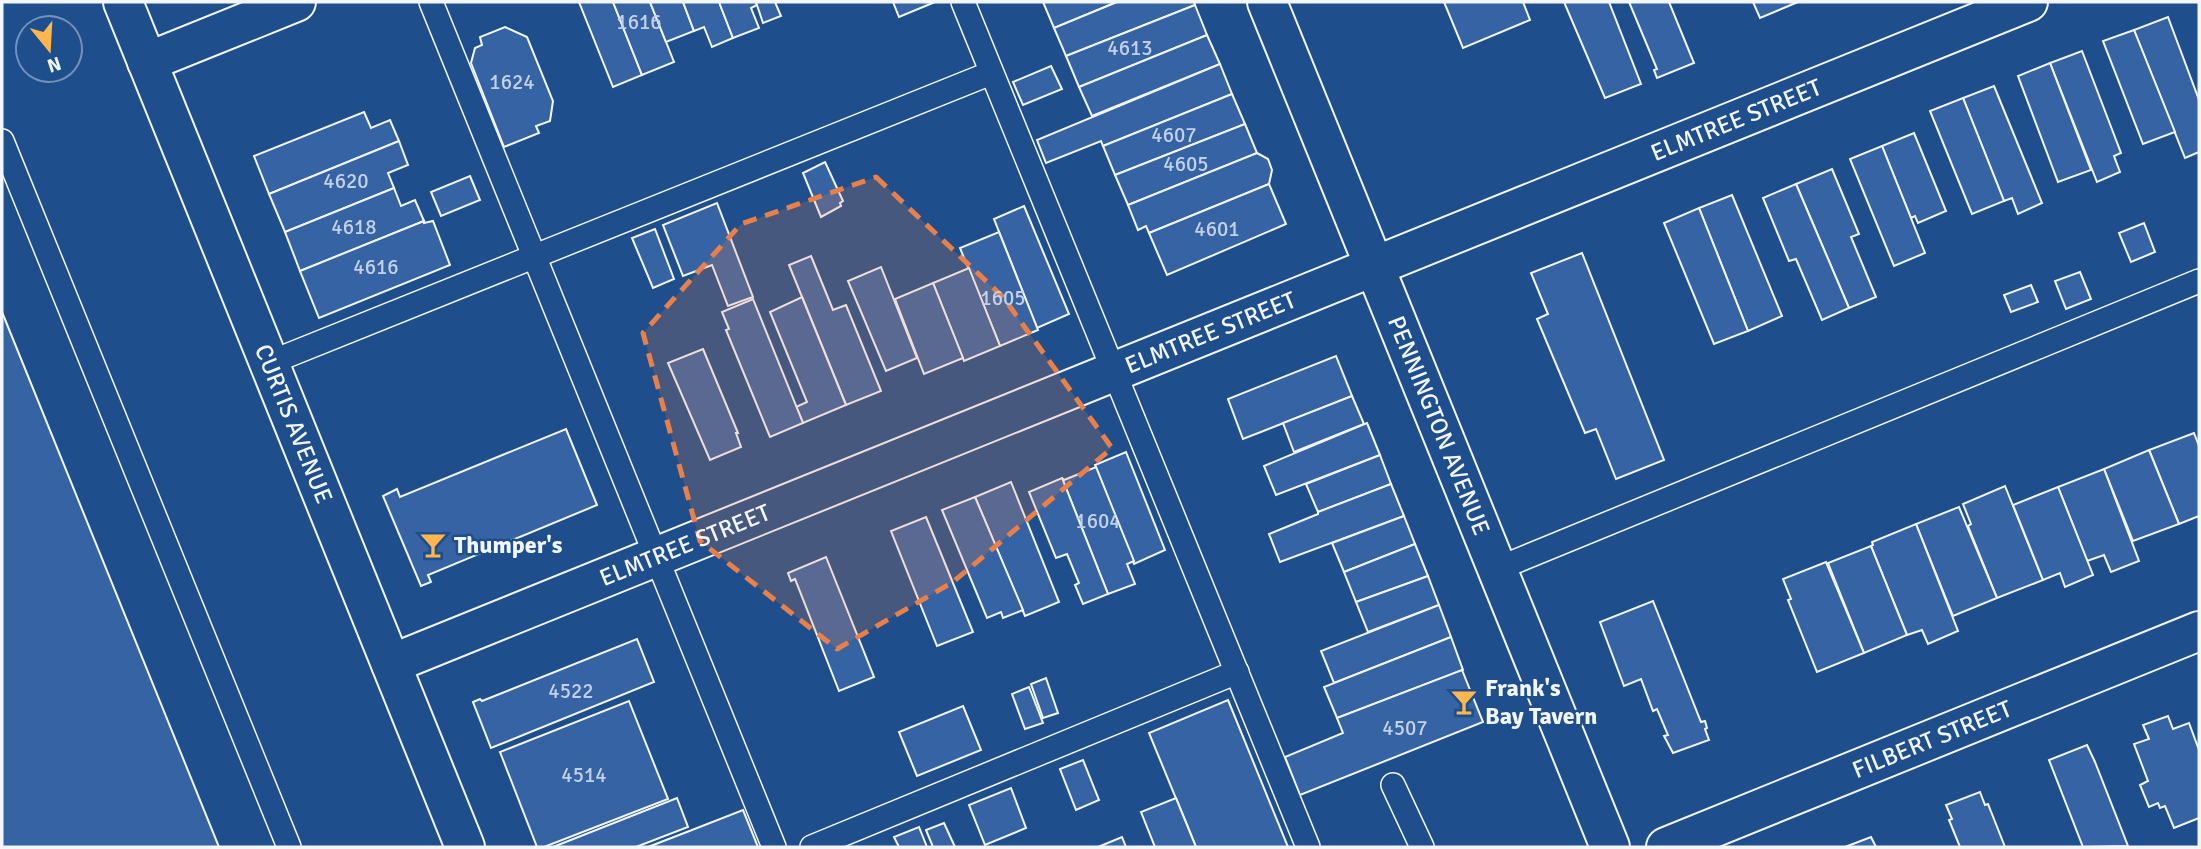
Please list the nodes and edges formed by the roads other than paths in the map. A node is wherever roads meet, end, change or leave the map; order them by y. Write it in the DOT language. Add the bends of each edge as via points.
graph roads {
  1 [pos="123,2"];
  2 [pos="296,2"];
  3 [pos="431,2"];
  4 [pos="962,2"];
  5 [pos="1267,2"];
  6 [pos="2028,2"];
  7 [pos="147,62"];
  8 [pos="992,73"];
  9 [pos="2,141"];
  10 [pos="533,257"];
  11 [pos="1374,266"];
  12 [pos="2199,281"];
  13 [pos="269,363"];
  14 [pos="1114,372"];
  15 [pos="657,556"];
  16 [pos="1497,569"];
  17 [pos="2199,631"];
  18 [pos="391,664"];
  19 [pos="1237,672"];
  20 [pos="1393,785"];
  21 [pos="289,847"];
  22 [pos="465,847"];
  23 [pos="774,847"];
  24 [pos="812,847"];
  25 [pos="1308,847"];
  26 [pos="1422,847"];
  27 [pos="1610,847"];
  28 [pos="1666,847"];
  1 -- 7 [label="street, CURTIS AVENUE"];
  2 -- 7 [label="street"];
  3 -- 10 [label="lane"];
  4 -- 8 [label="lane"];
  5 -- 11 [label="street, PENNINGTON AVENUE"];
  6 -- 11 [label="street, ELMTREE STREET"];
  7 -- 13 [label="street, CURTIS AVENUE"];
  8 -- 10 [label="lane"];
  8 -- 14 [label="lane"];
  9 -- 21 [label="lane"];
  10 -- 13 [label="lane"];
  10 -- 15 [label="lane"];
  11 -- 14 [label="street, ELMTREE STREET"];
  11 -- 16 [label="street, PENNINGTON AVENUE"];
  12 -- 16 [label="lane"];
  13 -- 18 [label="street, CURTIS AVENUE"];
  14 -- 15 [label="street, ELMTREE STREET"];
  14 -- 19 [label="lane"];
  15 -- 18 [label="street, ELMTREE STREET"];
  15 -- 23 [label="lane"];
  16 -- 27 [label="street, PENNINGTON AVENUE"];
  17 -- 28 [label="street, FILBERT STREET"];
  18 -- 22 [label="street, CURTIS AVENUE"];
  19 -- 24 [label="lane"];
  19 -- 25 [label="lane"];
  20 -- 26 [label="lane"];
}
